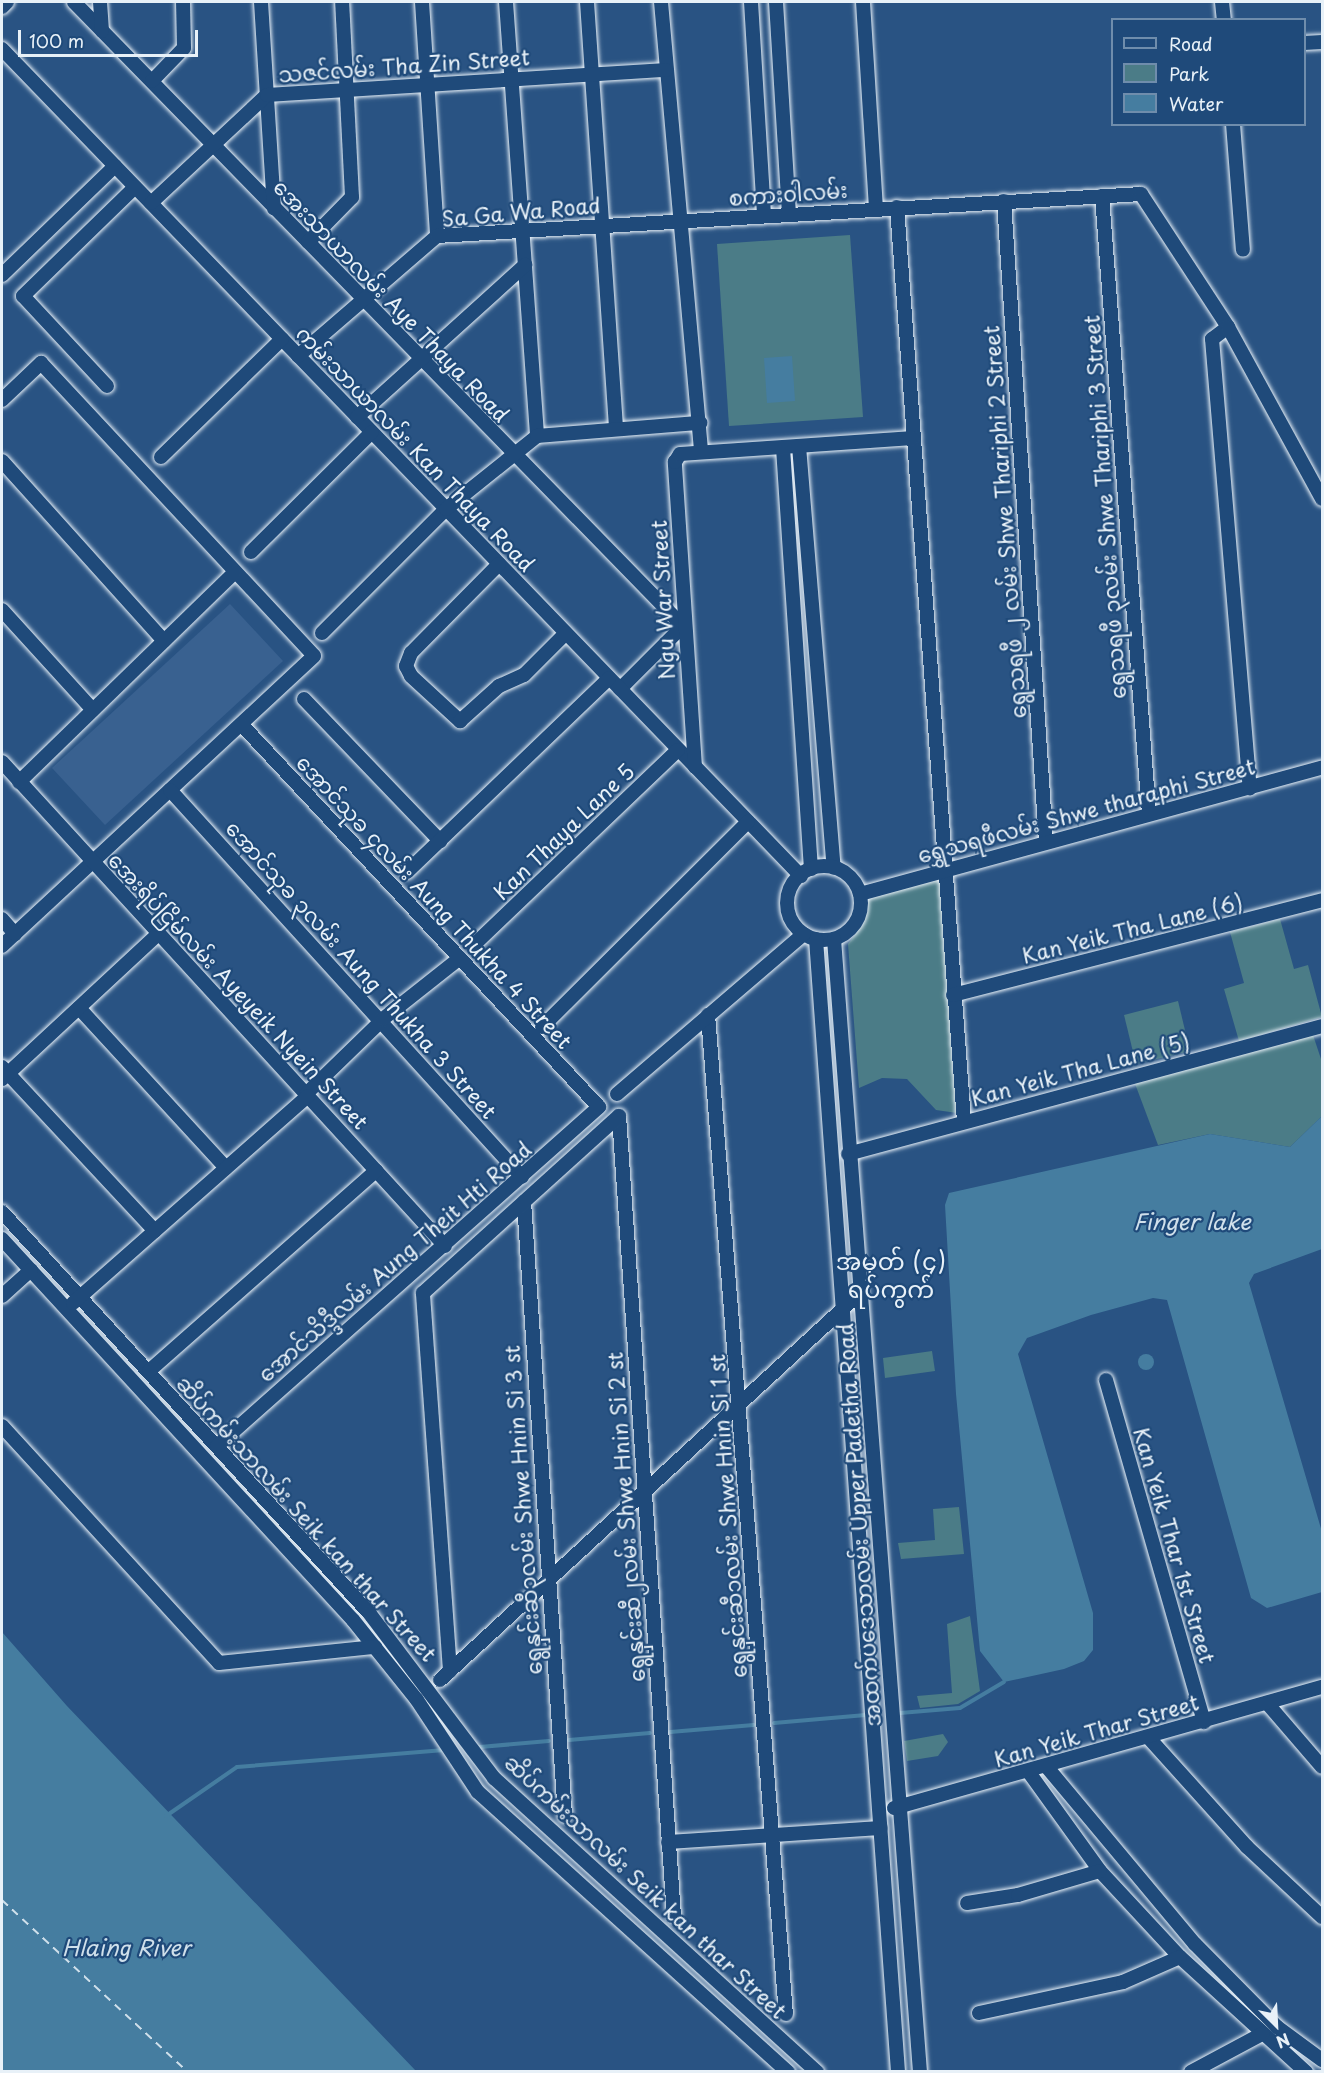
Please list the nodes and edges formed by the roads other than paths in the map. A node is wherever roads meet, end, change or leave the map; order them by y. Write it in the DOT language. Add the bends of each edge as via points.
graph roads {
  1 [pos="7,2"];
  2 [pos="74,2"];
  3 [pos="100,2"];
  4 [pos="183,2"];
  5 [pos="261,2"];
  6 [pos="342,2"];
  7 [pos="422,2"];
  8 [pos="506,2"];
  9 [pos="587,2"];
  10 [pos="661,2"];
  11 [pos="752,2"];
  12 [pos="776,2"];
  13 [pos="863,2"];
  14 [pos="1222,2"];
  15 [pos="2,7"];
  16 [pos="1224,18"];
  17 [pos="102,31"];
  18 [pos="1323,42"];
  19 [pos="1306,44"];
  20 [pos="2,49"];
  21 [pos="666,70"];
  22 [pos="592,75"];
  23 [pos="512,80"];
  24 [pos="152,81"];
  25 [pos="427,85"];
  26 [pos="347,90"];
  27 [pos="267,95"];
  28 [pos="1233,126"];
  29 [pos="212,142"];
  30 [pos="114,166"];
  31 [pos="135,187"];
  32 [pos="1102,196"];
  33 [pos="1004,201"];
  34 [pos="151,203"];
  35 [pos="897,207"];
  36 [pos="876,208"];
  37 [pos="274,209"];
  38 [pos="789,213"];
  39 [pos="764,215"];
  40 [pos="682,222"];
  41 [pos="602,225"];
  42 [pos="523,230"];
  43 [pos="437,236"];
  44 [pos="308,242"];
  45 [pos="1243,250"];
  46 [pos="525,266"];
  47 [pos="2,275"];
  48 [pos="363,300"];
  49 [pos="1228,327"];
  50 [pos="282,339"];
  51 [pos="298,356"];
  52 [pos="422,358"];
  53 [pos="107,386"];
  54 [pos="2,400"];
  55 [pos="357,417"];
  56 [pos="700,423"];
  57 [pos="616,429"];
  58 [pos="372,432"];
  59 [pos="537,436"];
  60 [pos="913,438"];
  61 [pos="799,446"];
  62 [pos="783,448"];
  63 [pos="701,449"];
  64 [pos="512,454"];
  65 [pos="161,456"];
  66 [pos="2,461"];
  67 [pos="1323,499"];
  68 [pos="446,509"];
  69 [pos="251,552"];
  70 [pos="499,564"];
  71 [pos="234,573"];
  72 [pos="2,610"];
  73 [pos="683,626"];
  74 [pos="322,633"];
  75 [pos="566,633"];
  76 [pos="164,641"];
  77 [pos="609,678"];
  78 [pos="620,689"];
  79 [pos="303,699"];
  80 [pos="93,710"];
  81 [pos="241,724"];
  82 [pos="678,750"];
  83 [pos="2,762"];
  84 [pos="695,767"];
  85 [pos="1323,768"];
  86 [pos="20,782"];
  87 [pos="1250,788"];
  88 [pos="170,790"];
  89 [pos="1149,814"];
  90 [pos="748,822"];
  91 [pos="440,841"];
  92 [pos="1046,841"];
  93 [pos="93,861"];
  94 [pos="946,867"];
  95 [pos="834,868"];
  96 [pos="407,872"];
  97 [pos="806,872"];
  98 [pos="860,894"];
  99 [pos="1323,900"];
  100 [pos="2,919"];
  101 [pos="159,933"];
  102 [pos="15,934"];
  103 [pos="810,937"];
  104 [pos="834,939"];
  105 [pos="477,942"];
  106 [pos="2,946"];
  107 [pos="460,958"];
  108 [pos="953,995"];
  109 [pos="79,1008"];
  110 [pos="708,1015"];
  111 [pos="383,1019"];
  112 [pos="1323,1026"];
  113 [pos="542,1027"];
  114 [pos="4,1074"];
  115 [pos="617,1094"];
  116 [pos="307,1095"];
  117 [pos="599,1107"];
  118 [pos="964,1122"];
  119 [pos="848,1154"];
  120 [pos="226,1168"];
  121 [pos="376,1171"];
  122 [pos="522,1178"];
  123 [pos="524,1202"];
  124 [pos="2,1212"];
  125 [pos="155,1231"];
  126 [pos="2,1239"];
  127 [pos="445,1246"];
  128 [pos="31,1270"];
  129 [pos="861,1292"];
  130 [pos="2,1296"];
  131 [pos="79,1297"];
  132 [pos="843,1308"];
  133 [pos="66,1309"];
  134 [pos="149,1371"];
  135 [pos="1106,1380"];
  136 [pos="739,1400"];
  137 [pos="2,1426"];
  138 [pos="217,1446"];
  139 [pos="644,1491"];
  140 [pos="547,1581"];
  141 [pos="375,1647"];
  142 [pos="1323,1687"];
  143 [pos="1268,1703"];
  144 [pos="1204,1722"];
  145 [pos="1148,1737"];
  146 [pos="1046,1766"];
  147 [pos="1323,1767"];
  148 [pos="1028,1771"];
  149 [pos="900,1807"];
  150 [pos="880,1812"];
  151 [pos="564,1816"];
  152 [pos="881,1828"];
  153 [pos="772,1834"];
  154 [pos="668,1842"];
  155 [pos="1100,1870"];
  156 [pos="967,1903"];
  157 [pos="674,1916"];
  158 [pos="1323,1917"];
  159 [pos="1180,1957"];
  160 [pos="979,2013"];
  161 [pos="786,2014"];
  162 [pos="1262,2034"];
  163 [pos="1323,2060"];
  164 [pos="788,2072"];
  165 [pos="817,2072"];
  166 [pos="898,2072"];
  167 [pos="920,2072"];
  168 [pos="1191,2072"];
  169 [pos="1306,2072"];
  1 -- 15 [label="street"];
  2 -- 17 [label="street, အေးသာယာလမ်း Aye Thaya Road"];
  3 -- 17 [label="street"];
  4 -- 24 [label="street" via="184,48"];
  5 -- 27 [label="street"];
  6 -- 26 [label="street"];
  7 -- 25 [label="street"];
  8 -- 23 [label="street"];
  9 -- 22 [label="street"];
  10 -- 21 [label="street"];
  11 -- 39 [label="street"];
  12 -- 38 [label="street"];
  13 -- 36 [label="street"];
  14 -- 16 [label="street"];
  17 -- 24 [label="street, အေးသာယာလမ်း Aye Thaya Road"];
  18 -- 19 [label="street"];
  20 -- 30 [label="street, ကမ်းသာယာလမ်း Kan Thaya Road"];
  21 -- 22 [label="street, သဇင်လမ်း Tha Zin Street"];
  21 -- 40 [label="street"];
  22 -- 23 [label="street, သဇင်လမ်း Tha Zin Street"];
  22 -- 41 [label="street"];
  23 -- 25 [label="street, သဇင်လမ်း Tha Zin Street"];
  23 -- 42 [label="street"];
  24 -- 29 [label="street, အေးသာယာလမ်း Aye Thaya Road"];
  25 -- 26 [label="street, သဇင်လမ်း Tha Zin Street"];
  25 -- 43 [label="street"];
  26 -- 27 [label="street, သဇင်လမ်း Tha Zin Street"];
  26 -- 44 [label="street" via="352,197"];
  27 -- 29 [label="street, သဇင်လမ်း Tha Zin Street"];
  27 -- 37 [label="street"];
  28 -- 45 [label="street"];
  29 -- 34 [label="street, သဇင်လမ်း Tha Zin Street"];
  29 -- 37 [label="street, အေးသာယာလမ်း Aye Thaya Road"];
  30 -- 31 [label="street, ကမ်းသာယာလမ်း Kan Thaya Road"];
  30 -- 47 [label="street"];
  31 -- 34 [label="street, ကမ်းသာယာလမ်း Kan Thaya Road"];
  31 -- 53 [label="street" via="23,296"];
  32 -- 33 [label="street, စကား၀ါလမ်း"];
  32 -- 49 [label="street, စကား၀ါလမ်း" via="1141,194"];
  32 -- 89 [label="street, ရွေသရဖီ ၃လမ်း Shwe Thariphi 3 Street"];
  33 -- 35 [label="street, စကား၀ါလမ်း"];
  33 -- 92 [label="street, ရွေသရဖီ ၂ လမ်း Shwe Thariphi 2 Street"];
  34 -- 50 [label="street, ကမ်းသာယာလမ်း Kan Thaya Road"];
  35 -- 36 [label="street, စကား၀ါလမ်း"];
  35 -- 60 [label="street"];
  36 -- 38 [label="street, စကား၀ါလမ်း"];
  37 -- 44 [label="street, အေးသာယာလမ်း Aye Thaya Road"];
  38 -- 39 [label="street, စကား၀ါလမ်း"];
  39 -- 40 [label="street, စကား၀ါလမ်း"];
  40 -- 41 [label="street, Sa Ga Wa Road"];
  40 -- 56 [label="street"];
  41 -- 42 [label="street, Sa Ga Wa Road"];
  41 -- 57 [label="street"];
  42 -- 43 [label="street, Sa Ga Wa Road"];
  42 -- 46 [label="street"];
  43 -- 48 [label="street, Sa Ga Wa Road"];
  44 -- 48 [label="street, အေးသာယာလမ်း Aye Thaya Road"];
  46 -- 52 [label="street"];
  46 -- 59 [label="street"];
  48 -- 51 [label="street, Sa Ga Wa Road"];
  48 -- 52 [label="street, အေးသာယာလမ်း Aye Thaya Road"];
  49 -- 67 [label="street"];
  49 -- 87 [label="street" via="1212,339"];
  50 -- 51 [label="street, ကမ်းသာယာလမ်း Kan Thaya Road"];
  50 -- 65 [label="street"];
  51 -- 55 [label="street, ကမ်းသာယာလမ်း Kan Thaya Road"];
  52 -- 55 [label="street"];
  52 -- 64 [label="street, အေးသာယာလမ်း Aye Thaya Road"];
  54 -- 71 [label="street" via="41,363"];
  55 -- 58 [label="street, ကမ်းသာယာလမ်း Kan Thaya Road"];
  56 -- 57 [label="street"];
  56 -- 63 [label="street"];
  57 -- 59 [label="street"];
  58 -- 68 [label="street, ကမ်းသာယာလမ်း Kan Thaya Road"];
  58 -- 69 [label="street"];
  59 -- 64 [label="street"];
  60 -- 61 [label="street"];
  60 -- 94 [label="street"];
  61 -- 62 [label="street"];
  61 -- 95 [label="street"];
  62 -- 63 [label="street"];
  62 -- 97 [label="street"];
  63 -- 73 [label="street, Ngu War Street" via="680,454 675,462"];
  64 -- 68 [label="street"];
  64 -- 73 [label="street, အေးသာယာလမ်း Aye Thaya Road"];
  66 -- 76 [label="street"];
  68 -- 70 [label="street, ကမ်းသာယာလမ်း Kan Thaya Road"];
  68 -- 74 [label="street"];
  70 -- 75 [label="street, ကမ်းသာယာလမ်း Kan Thaya Road"];
  70 -- 75 [label="street" via="411,653 406,666 411,676 460,721 499,686 524,675"];
  71 -- 76 [label="street"];
  71 -- 81 [label="street" via="314,656"];
  72 -- 80 [label="street"];
  73 -- 78 [label="street"];
  73 -- 84 [label="street, Ngu War Street"];
  75 -- 77 [label="street, ကမ်းသာယာလမ်း Kan Thaya Road"];
  76 -- 80 [label="street"];
  77 -- 78 [label="street, ကမ်းသာယာလမ်း Kan Thaya Road"];
  77 -- 91 [label="street"];
  78 -- 82 [label="street, ကမ်းသာယာလမ်း Kan Thaya Road"];
  79 -- 91 [label="street"];
  80 -- 86 [label="street"];
  81 -- 88 [label="street"];
  81 -- 107 [label="street, အောင်သုခ ၄လမ်း Aung Thukha 4 Street"];
  82 -- 84 [label="street, ကမ်းသာယာလမ်း Kan Thaya Road"];
  82 -- 105 [label="street, Kan Thaya Lane 5"];
  83 -- 86 [label="street, အေးရိပ်ငြိမ်လမ်း Ayeyeik Nyein Street"];
  84 -- 90 [label="street, ကမ်းသာယာလမ်း Kan Thaya Road"];
  85 -- 87 [label="street, ရွှေသရဖီလမ်း Shwe tharaphi Street"];
  86 -- 93 [label="street, အေးရိပ်ငြိမ်လမ်း Ayeyeik Nyein Street"];
  87 -- 89 [label="street, ရွှေသရဖီလမ်း Shwe tharaphi Street"];
  88 -- 93 [label="street"];
  88 -- 111 [label="street, အောင်သုခ ၃လမ်း Aung Thukha 3 Street"];
  89 -- 92 [label="street, ရွှေသရဖီလမ်း Shwe tharaphi Street"];
  90 -- 97 [label="street, ကမ်းသာယာလမ်း Kan Thaya Road"];
  90 -- 113 [label="street"];
  91 -- 96 [label="street"];
  92 -- 94 [label="street, ရွှေသရဖီလမ်း Shwe tharaphi Street"];
  93 -- 101 [label="street, အေးရိပ်ငြိမ်လမ်း Ayeyeik Nyein Street"];
  93 -- 102 [label="street"];
  94 -- 98 [label="street, ရွှေသရဖီလမ်း Shwe tharaphi Street"];
  94 -- 108 [label="street"];
  95 -- 97 [label="street"];
  95 -- 98 [label="street" via="846,873"];
  97 -- 103 [label="street" via="787,901 794,925"];
  98 -- 104 [label="street" via="855,925"];
  99 -- 108 [label="street, Kan Yeik Tha Lane (6)"];
  100 -- 102 [label="street"];
  101 -- 109 [label="street"];
  101 -- 116 [label="street, အေးရိပ်ငြိမ်လမ်း Ayeyeik Nyein Street"];
  102 -- 106 [label="street"];
  103 -- 104 [label="street"];
  103 -- 110 [label="street"];
  103 -- 132 [label="street"];
  104 -- 119 [label="street, အထက်ပဒေသာလမ်း Upper Padetha Road"];
  107 -- 111 [label="street"];
  107 -- 117 [label="street, အောင်သုခ ၄လမ်း Aung Thukha 4 Street"];
  108 -- 118 [label="street"];
  109 -- 114 [label="street"];
  109 -- 120 [label="street"];
  110 -- 115 [label="street"];
  110 -- 136 [label="street, ရွေနှင်းဆီ၁လမ်း Shwe Hnin Si 1 st"];
  111 -- 116 [label="street"];
  111 -- 122 [label="street, အောင်သုခ ၃လမ်း Aung Thukha 3 Street"];
  112 -- 118 [label="street, Kan Yeik Tha Lane (5)"];
  114 -- 125 [label="street"];
  116 -- 120 [label="street"];
  116 -- 121 [label="street, အေးရိပ်ငြိမ်လမ်း Ayeyeik Nyein Street"];
  117 -- 122 [label="street, အောင်သိဒ္ဒီလမ်း Aung Theit Hti Road"];
  118 -- 119 [label="street, Kan Yeik Tha Lane (5)"];
  119 -- 129 [label="street, အထက်ပဒေသာလမ်း Upper Padetha Road"];
  120 -- 125 [label="street"];
  121 -- 127 [label="street, အေးရိပ်ငြိမ်လမ်း Ayeyeik Nyein Street"];
  121 -- 134 [label="street"];
  122 -- 127 [label="street, အောင်သိဒ္ဒီလမ်း Aung Theit Hti Road"];
  123 -- 139 [label="street, ရွေနှင်းဆီ၂လမ်း Shwe Hnin Si 2 st" via="619,1116"];
  123 -- 140 [label="street, ရွေနှင်းဆီ၃လမ်း Shwe Hnin Si 3 st"];
  123 -- 140 [label="street" via="423,1293 445,1676"];
  124 -- 131 [label="street, ဆိပ်ကမ်းသာလမ်း Seik kan thar Street"];
  125 -- 131 [label="street"];
  126 -- 128 [label="street, ဆိပ်ကမ်းသာလမ်း Seik kan thar Street"];
  127 -- 138 [label="street, အောင်သိဒ္ဒီလမ်း Aung Theit Hti Road"];
  128 -- 130 [label="street"];
  128 -- 133 [label="street, ဆိပ်ကမ်းသာလမ်း Seik kan thar Street"];
  129 -- 132 [label="street"];
  129 -- 149 [label="street, အထက်ပဒေသာလမ်း Upper Padetha Road"];
  131 -- 133 [label="street"];
  131 -- 134 [label="street, ဆိပ်ကမ်းသာလမ်း Seik kan thar Street"];
  132 -- 136 [label="street"];
  132 -- 150 [label="street"];
  133 -- 141 [label="street, ဆိပ်ကမ်းသာလမ်း Seik kan thar Street"];
  134 -- 138 [label="street, ဆိပ်ကမ်းသာလမ်း Seik kan thar Street"];
  135 -- 144 [label="street, Kan Yeik Thar 1st Street"];
  136 -- 139 [label="street"];
  136 -- 153 [label="street, ရွေနှင်းဆီ၁လမ်း Shwe Hnin Si 1 st"];
  137 -- 141 [label="street" via="219,1663"];
  138 -- 165 [label="street, ဆိပ်ကမ်းသာလမ်း Seik kan thar Street" via="370,1614 494,1778"];
  139 -- 140 [label="street"];
  139 -- 154 [label="street, ရွေနှင်းဆီ၂လမ်း Shwe Hnin Si 2 st"];
  140 -- 151 [label="street, ရွေနှင်းဆီ၃လမ်း Shwe Hnin Si 3 st"];
  141 -- 164 [label="street, ဆိပ်ကမ်းသာလမ်း Seik kan thar Street" via="478,1792"];
  142 -- 143 [label="street, Kan Yeik Thar Street"];
  143 -- 144 [label="street, Kan Yeik Thar Street"];
  143 -- 147 [label="street"];
  144 -- 145 [label="street, Kan Yeik Thar Street"];
  145 -- 146 [label="street, Kan Yeik Thar Street"];
  145 -- 158 [label="street" via="1247,1846"];
  146 -- 148 [label="street, Kan Yeik Thar Street"];
  146 -- 163 [label="street" via="1195,1944 1277,2027"];
  148 -- 149 [label="street, Kan Yeik Thar Street"];
  148 -- 155 [label="street"];
  149 -- 150 [label="street, Kan Yeik Thar Street"];
  149 -- 167 [label="street, အထက်ပဒေသာလမ်း Upper Padetha Road"];
  150 -- 152 [label="street"];
  152 -- 153 [label="street"];
  152 -- 166 [label="street"];
  153 -- 154 [label="street"];
  153 -- 161 [label="street, ရွေနှင်းဆီ၁လမ်း Shwe Hnin Si 1 st"];
  154 -- 157 [label="street, ရွေနှင်းဆီ၂လမ်း Shwe Hnin Si 2 st"];
  155 -- 156 [label="street" via="1018,1895"];
  155 -- 159 [label="street"];
  159 -- 160 [label="street" via="1123,1982"];
  159 -- 162 [label="street"];
  162 -- 168 [label="street"];
  162 -- 169 [label="street"];
}
